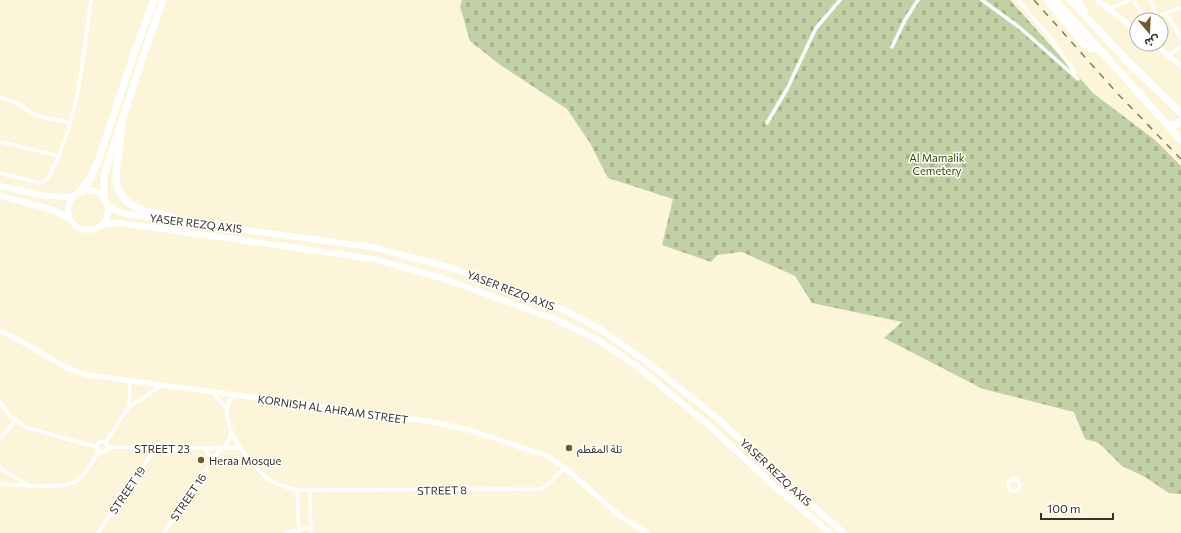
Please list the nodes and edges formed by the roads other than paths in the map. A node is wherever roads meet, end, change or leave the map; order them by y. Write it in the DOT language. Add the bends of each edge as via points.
graph roads {
  1 [pos="91,0"];
  2 [pos="154,0"];
  3 [pos="163,0"];
  4 [pos="840,0"];
  5 [pos="918,0"];
  6 [pos="984,0"];
  7 [pos="1018,0"];
  8 [pos="1047,0"];
  9 [pos="1056,0"];
  10 [pos="1071,0"];
  11 [pos="1078,0"];
  12 [pos="1129,0"];
  13 [pos="1134,0"];
  14 [pos="1151,0"];
  15 [pos="1101,1"];
  16 [pos="1181,8"];
  17 [pos="1109,9"];
  18 [pos="1141,12"];
  19 [pos="1155,12"];
  20 [pos="1169,12"];
  21 [pos="1169,18"];
  22 [pos="1089,20"];
  23 [pos="1129,25"];
  24 [pos="1180,36"];
  25 [pos="1181,46"];
  26 [pos="892,47"];
  27 [pos="1098,49"];
  28 [pos="1164,52"];
  29 [pos="1169,56"];
  30 [pos="1181,66"];
  31 [pos="0,98"];
  32 [pos="1181,113"];
  33 [pos="1181,122"];
  34 [pos="71,123"];
  35 [pos="767,123"];
  36 [pos="120,124"];
  37 [pos="1168,126"];
  38 [pos="1181,140"];
  39 [pos="0,142"];
  40 [pos="59,156"];
  41 [pos="0,173"];
  42 [pos="0,186"];
  43 [pos="76,195"];
  44 [pos="0,196"];
  45 [pos="106,201"];
  46 [pos="71,219"];
  47 [pos="178,221"];
  48 [pos="101,225"];
  49 [pos="0,331"];
  50 [pos="130,382"];
  51 [pos="161,386"];
  52 [pos="214,393"];
  53 [pos="234,395"];
  54 [pos="0,402"];
  55 [pos="129,407"];
  56 [pos="228,412"];
  57 [pos="15,421"];
  58 [pos="231,433"];
  59 [pos="0,439"];
  60 [pos="105,443"];
  61 [pos="97,447"];
  62 [pos="107,447"];
  63 [pos="156,447"];
  64 [pos="205,448"];
  65 [pos="221,448"];
  66 [pos="241,448"];
  67 [pos="99,451"];
  68 [pos="212,462"];
  69 [pos="0,468"];
  70 [pos="566,468"];
  71 [pos="0,484"];
  72 [pos="32,485"];
  73 [pos="297,490"];
  74 [pos="310,492"];
  75 [pos="310,527"];
  76 [pos="299,531"];
  77 [pos="98,533"];
  78 [pos="164,533"];
  79 [pos="286,533"];
  80 [pos="311,533"];
  81 [pos="647,533"];
  82 [pos="830,533"];
  83 [pos="844,533"];
  1 -- 34 [label="street" via="80,82"];
  2 -- 43 [label="highway" via="97,164 90,179"];
  3 -- 36 [label="highway"];
  4 -- 35 [label="street" via="816,28"];
  5 -- 26 [label="street"];
  6 -- 7 [label="street" via="1078,78 1049,36"];
  8 -- 27 [label="highway" via="1082,42 1088,47"];
  9 -- 27 [label="highway"];
  10 -- 22 [label="highway"];
  11 -- 22 [label="highway"];
  12 -- 17 [label="street"];
  13 -- 18 [label="street"];
  14 -- 19 [label="street"];
  15 -- 17 [label="street"];
  16 -- 20 [label="street"];
  17 -- 23 [label="street"];
  21 -- 24 [label="street"];
  22 -- 32 [label="highway" via="1126,61"];
  25 -- 29 [label="street"];
  27 -- 37 [label="highway"];
  28 -- 29 [label="street"];
  29 -- 30 [label="street"];
  31 -- 34 [label="street" via="18,104 37,116"];
  33 -- 37 [label="highway" via="1175,126"];
  34 -- 40 [label="street"];
  36 -- 45 [label="highway" via="104,175"];
  36 -- 47 [label="highway" via="121,145 115,172 120,190 135,207 167,214"];
  37 -- 38 [label="highway"];
  39 -- 40 [label="street"];
  40 -- 41 [label="street" via="48,178 42,182"];
  42 -- 43 [label="main road" via="45,196"];
  43 -- 45 [label="main road" via="91,190"];
  43 -- 46 [label="main road" via="69,208"];
  44 -- 46 [label="main road" via="53,210"];
  45 -- 47 [label="main road, YASER REZQ AXIS" via="121,213"];
  45 -- 48 [label="main road" via="107,216"];
  46 -- 48 [label="main road" via="86,230"];
  47 -- 83 [label="main road, YASER REZQ AXIS" via="372,247 452,268 566,311 600,329 647,362 717,418 789,486"];
  48 -- 82 [label="main road, YASER REZQ AXIS" via="120,223 373,259 442,278 550,316 600,341 635,365 711,427"];
  49 -- 50 [label="street, KORNISH AL AHRAM STREET" via="73,371"];
  50 -- 51 [label="street, KORNISH AL AHRAM STREET"];
  50 -- 55 [label="street"];
  51 -- 52 [label="street, KORNISH AL AHRAM STREET"];
  51 -- 55 [label="street"];
  52 -- 53 [label="street, KORNISH AL AHRAM STREET"];
  52 -- 56 [label="street"];
  53 -- 56 [label="street" via="228,404"];
  53 -- 70 [label="street, KORNISH AL AHRAM STREET" via="451,426 540,452"];
  54 -- 57 [label="street"];
  55 -- 60 [label="street"];
  56 -- 58 [label="street"];
  57 -- 59 [label="street"];
  57 -- 61 [label="street" via="27,428"];
  58 -- 65 [label="street, STREET 16" via="227,443"];
  58 -- 66 [label="street, STREET 8"];
  60 -- 61 [label="street" via="99,443"];
  60 -- 62 [label="street"];
  61 -- 67 [label="street"];
  62 -- 63 [label="street, STREET 23"];
  62 -- 67 [label="street" via="105,451"];
  63 -- 64 [label="street, STREET 23"];
  63 -- 77 [label="street, STREET 19"];
  64 -- 65 [label="street, STREET 23"];
  64 -- 68 [label="street, STREET 16"];
  65 -- 66 [label="street, STREET 23"];
  65 -- 68 [label="street, STREET 16"];
  66 -- 73 [label="street, STREET 8" via="256,468 270,480"];
  67 -- 72 [label="street" via="75,482 65,485"];
  68 -- 78 [label="street, STREET 16"];
  69 -- 72 [label="street" via="20,481"];
  70 -- 74 [label="street, STREET 8" via="539,490"];
  70 -- 81 [label="street, KORNISH AL AHRAM STREET" via="621,517"];
  71 -- 72 [label="street"];
  73 -- 74 [label="street, STREET 8"];
  73 -- 76 [label="street"];
  74 -- 75 [label="street"];
  75 -- 76 [label="street"];
  75 -- 80 [label="street"];
  76 -- 79 [label="street"];
}
